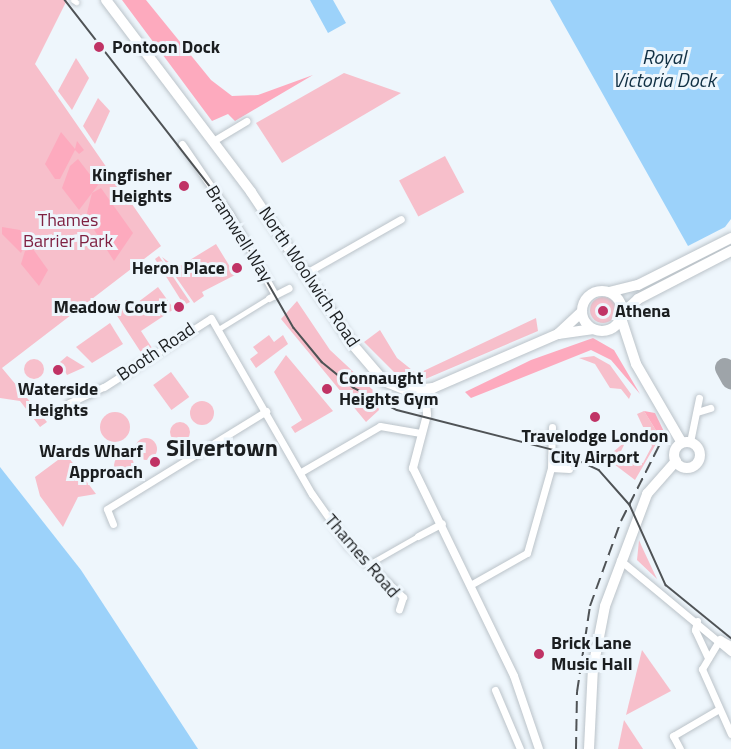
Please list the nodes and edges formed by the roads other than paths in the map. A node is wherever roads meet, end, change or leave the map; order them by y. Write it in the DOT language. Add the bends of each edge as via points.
graph roads {
  1 [pos="106,0"];
  2 [pos="246,121"];
  3 [pos="213,141"];
  4 [pos="182,144"];
  5 [pos="401,219"];
  6 [pos="731,238"];
  7 [pos="731,251"];
  8 [pos="679,272"];
  9 [pos="306,273"];
  10 [pos="289,288"];
  11 [pos="609,292"];
  12 [pos="272,296"];
  13 [pos="582,312"];
  14 [pos="622,316"];
  15 [pos="220,328"];
  16 [pos="592,329"];
  17 [pos="607,331"];
  18 [pos="558,334"];
  19 [pos="629,348"];
  20 [pos="425,391"];
  21 [pos="699,398"];
  22 [pos="69,403"];
  23 [pos="710,408"];
  24 [pos="697,410"];
  25 [pos="266,411"];
  26 [pos="552,428"];
  27 [pos="420,433"];
  28 [pos="536,436"];
  29 [pos="551,439"];
  30 [pos="686,443"];
  31 [pos="676,461"];
  32 [pos="551,468"];
  33 [pos="569,469"];
  34 [pos="301,471"];
  35 [pos="442,523"];
  36 [pos="113,524"];
  37 [pos="418,536"];
  38 [pos="620,561"];
  39 [pos="369,564"];
  40 [pos="472,584"];
  41 [pos="399,609"];
  42 [pos="697,621"];
  43 [pos="720,639"];
  44 [pos="703,645"];
  45 [pos="731,645"];
  46 [pos="714,649"];
  47 [pos="731,652"];
  48 [pos="708,658"];
  49 [pos="495,690"];
  50 [pos="719,709"];
  51 [pos="731,734"];
  52 [pos="520,749"];
  53 [pos="539,749"];
  54 [pos="589,749"];
  55 [pos="680,749"];
  1 -- 3 [label="main road, North Woolwich Road"];
  2 -- 3 [label="street"];
  3 -- 9 [label="main road, North Woolwich Road"];
  4 -- 12 [label="street, Bramwell Way"];
  5 -- 9 [label="street"];
  6 -- 8 [label="main road"];
  7 -- 8 [label="main road"];
  8 -- 11 [label="main road"];
  8 -- 14 [label="main road" via="638,299"];
  9 -- 20 [label="main road, North Woolwich Road" via="381,378 400,388"];
  10 -- 12 [label="street"];
  11 -- 13 [label="main road" via="594,292"];
  11 -- 14 [label="main road" via="621,303"];
  12 -- 15 [label="street"];
  13 -- 16 [label="main road"];
  13 -- 18 [label="main road"];
  14 -- 17 [label="main road"];
  14 -- 19 [label="main road"];
  15 -- 22 [label="street, Booth Road" via="211,318 203,320 104,387"];
  15 -- 25 [label="street, Booth Road"];
  16 -- 17 [label="main road"];
  16 -- 18 [label="main road"];
  17 -- 19 [label="main road"];
  18 -- 20 [label="main road"];
  19 -- 30 [label="main road"];
  20 -- 27 [label="street" via="427,415"];
  21 -- 24 [label="street"];
  23 -- 24 [label="street"];
  24 -- 30 [label="street"];
  25 -- 34 [label="street, Thames Road"];
  25 -- 36 [label="street" via="107,509"];
  26 -- 29 [label="street"];
  27 -- 34 [label="street" via="381,426"];
  27 -- 35 [label="street" via="413,468"];
  28 -- 29 [label="street"];
  29 -- 32 [label="street"];
  30 -- 31 [label="main road"];
  30 -- 31 [label="main road" via="699,448 698,463 684,467"];
  31 -- 38 [label="main road" via="654,483"];
  32 -- 33 [label="street"];
  32 -- 40 [label="street" via="527,553"];
  34 -- 39 [label="street, Thames Road" via="330,522"];
  35 -- 37 [label="street"];
  35 -- 40 [label="street"];
  37 -- 39 [label="street"];
  38 -- 42 [label="street"];
  38 -- 54 [label="main road" via="597,643"];
  39 -- 41 [label="street, Thames Road" via="403,597"];
  40 -- 53 [label="street"];
  42 -- 43 [label="street"];
  42 -- 44 [label="street" via="695,630"];
  43 -- 45 [label="street"];
  43 -- 46 [label="street"];
  43 -- 47 [label="street"];
  44 -- 46 [label="street"];
  44 -- 48 [label="street"];
  46 -- 48 [label="street"];
  48 -- 50 [label="street" via="702,669"];
  49 -- 52 [label="street"];
  50 -- 51 [label="street"];
  50 -- 55 [label="street" via="673,736"];
}
